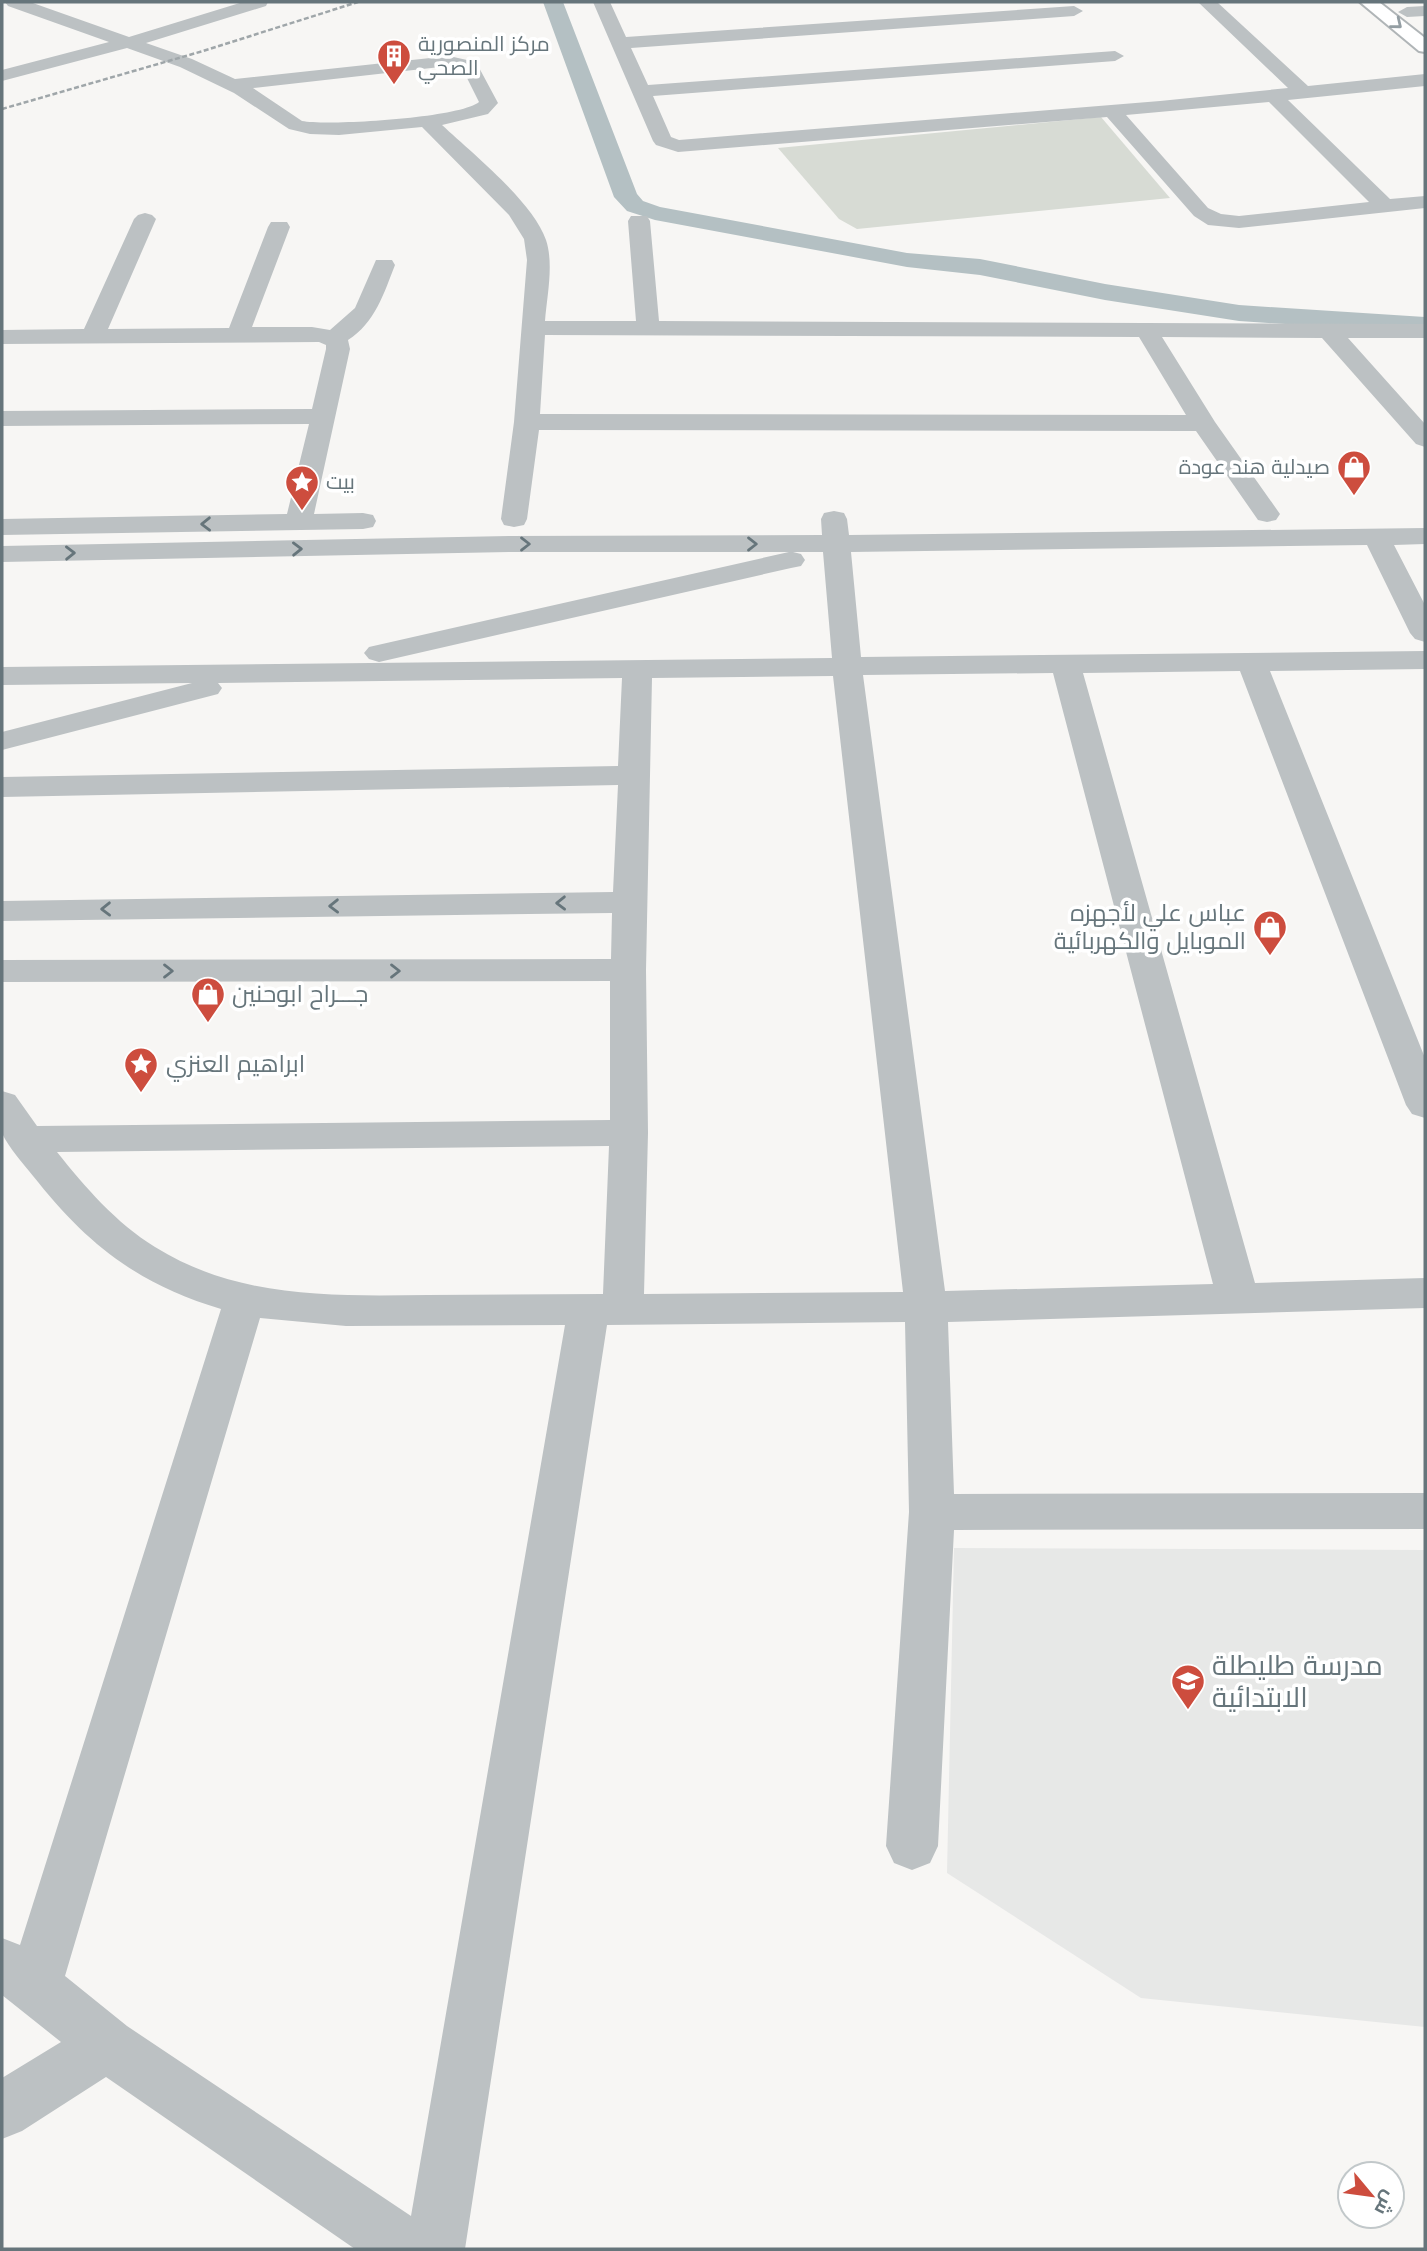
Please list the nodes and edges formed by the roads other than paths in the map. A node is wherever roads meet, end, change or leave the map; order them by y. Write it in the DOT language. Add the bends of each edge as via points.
graph roads {
  1 [pos="14,2"];
  2 [pos="206,2"];
  3 [pos="260,2"];
  4 [pos="602,2"];
  5 [pos="890,2"];
  6 [pos="1207,2"];
  7 [pos="1369,2"];
  8 [pos="1070,6"];
  9 [pos="232,10"];
  10 [pos="754,12"];
  11 [pos="904,23"];
  12 [pos="766,32"];
  13 [pos="126,43"];
  14 [pos="620,43"];
  15 [pos="1425,47"];
  16 [pos="3,75"];
  17 [pos="1425,80"];
  18 [pos="234,85"];
  19 [pos="1142,86"];
  20 [pos="641,91"];
  21 [pos="1304,93"];
  22 [pos="1274,96"];
  23 [pos="1160,107"];
  24 [pos="1112,111"];
  25 [pos="426,120"];
  26 [pos="1425,202"];
  27 [pos="1386,207"];
  28 [pos="145,219"];
  29 [pos="639,221"];
  30 [pos="279,227"];
  31 [pos="384,265"];
  32 [pos="534,328"];
  33 [pos="648,328"];
  34 [pos="1146,330"];
  35 [pos="1329,331"];
  36 [pos="1425,331"];
  37 [pos="237,334"];
  38 [pos="93,336"];
  39 [pos="2,337"];
  40 [pos="333,339"];
  41 [pos="323,416"];
  42 [pos="2,419"];
  43 [pos="527,422"];
  44 [pos="1203,423"];
  45 [pos="1425,439"];
  46 [pos="1425,513"];
  47 [pos="1267,514"];
  48 [pos="514,519"];
  49 [pos="461,520"];
  50 [pos="393,521"];
  51 [pos="299,522"];
  52 [pos="2,527"];
  53 [pos="1376,536"];
  54 [pos="1425,536"];
  55 [pos="836,540"];
  56 [pos="2,554"];
  57 [pos="1425,633"];
  58 [pos="1425,660"];
  59 [pos="1251,661"];
  60 [pos="1065,663"];
  61 [pos="847,665"];
  62 [pos="637,667"];
  63 [pos="274,673"];
  64 [pos="2,676"];
  65 [pos="2,741"];
  66 [pos="634,775"];
  67 [pos="2,787"];
  68 [pos="630,902"];
  69 [pos="2,911"];
  70 [pos="628,970"];
  71 [pos="2,971"];
  72 [pos="2,1104"];
  73 [pos="1425,1105"];
  74 [pos="629,1133"];
  75 [pos="24,1139"];
  76 [pos="1425,1293"];
  77 [pos="1238,1298"];
  78 [pos="245,1300"];
  79 [pos="926,1307"];
  80 [pos="605,1309"];
  81 [pos="1425,1511"];
  82 [pos="932,1512"];
  83 [pos="912,1846"];
  84 [pos="18,1975"];
  85 [pos="107,2045"];
  86 [pos="2,2111"];
  87 [pos="407,2249"];
  88 [pos="435,2249"];
  1 -- 13 [label="street"];
  2 -- 9 [label="street"];
  3 -- 9 [label="street"];
  4 -- 14 [label="street"];
  5 -- 11 [label="street"];
  6 -- 21 [label="street"];
  7 -- 15 [label="main road, one-way"];
  8 -- 11 [label="street"];
  8 -- 20 [label="street" via="1119,61"];
  9 -- 13 [label="street"];
  10 -- 12 [label="street"];
  11 -- 12 [label="street"];
  12 -- 14 [label="street"];
  13 -- 16 [label="street"];
  13 -- 18 [label="street"];
  14 -- 20 [label="street"];
  17 -- 21 [label="street"];
  18 -- 25 [label="street" via="296,125 310,128"];
  18 -- 25 [label="street" via="435,61 470,66 489,99 486,107 464,116"];
  19 -- 23 [label="street"];
  20 -- 24 [label="street" via="663,141 678,146"];
  21 -- 22 [label="street"];
  22 -- 23 [label="street"];
  22 -- 27 [label="street"];
  23 -- 24 [label="street"];
  24 -- 27 [label="street" via="1201,212 1216,220 1239,222"];
  25 -- 32 [label="street" via="510,204 536,240"];
  26 -- 27 [label="street"];
  28 -- 38 [label="street"];
  29 -- 33 [label="street"];
  30 -- 37 [label="street"];
  31 -- 40 [label="street" via="364,315"];
  32 -- 33 [label="street"];
  32 -- 43 [label="street"];
  33 -- 34 [label="street"];
  34 -- 35 [label="street"];
  34 -- 44 [label="street"];
  35 -- 36 [label="street"];
  35 -- 45 [label="street"];
  37 -- 38 [label="street"];
  37 -- 40 [label="street" via="320,334"];
  38 -- 39 [label="street"];
  40 -- 41 [label="street" via="338,349"];
  41 -- 42 [label="street"];
  41 -- 51 [label="street"];
  43 -- 44 [label="street"];
  43 -- 48 [label="street"];
  44 -- 47 [label="street"];
  46 -- 47 [label="street"];
  47 -- 55 [label="street"];
  48 -- 49 [label="street"];
  48 -- 55 [label="street"];
  50 -- 51 [label="street"];
  51 -- 52 [label="street, one-way"];
  53 -- 54 [label="street"];
  53 -- 55 [label="street"];
  53 -- 57 [label="street"];
  56 -- 55 [label="street, one-way"];
  55 -- 61 [label="street"];
  55 -- 63 [label="street" via="767,564 445,640"];
  58 -- 59 [label="street"];
  59 -- 60 [label="street"];
  59 -- 73 [label="street"];
  60 -- 61 [label="street"];
  60 -- 77 [label="street"];
  61 -- 62 [label="street"];
  61 -- 79 [label="street"];
  62 -- 63 [label="street"];
  62 -- 66 [label="street"];
  63 -- 64 [label="street"];
  63 -- 65 [label="street"];
  66 -- 67 [label="street"];
  66 -- 68 [label="street"];
  68 -- 69 [label="street, one-way"];
  68 -- 70 [label="street"];
  71 -- 70 [label="street, one-way"];
  70 -- 74 [label="street"];
  72 -- 75 [label="street"];
  74 -- 75 [label="street"];
  74 -- 80 [label="street"];
  75 -- 78 [label="street" via="90,1215 128,1249 179,1278"];
  76 -- 77 [label="street"];
  77 -- 79 [label="street"];
  78 -- 80 [label="street" via="346,1311"];
  78 -- 84 [label="street"];
  79 -- 80 [label="street"];
  79 -- 82 [label="street"];
  80 -- 88 [label="street"];
  81 -- 82 [label="street"];
  82 -- 83 [label="street"];
  84 -- 85 [label="street"];
  85 -- 86 [label="street"];
  85 -- 87 [label="street"];
}
